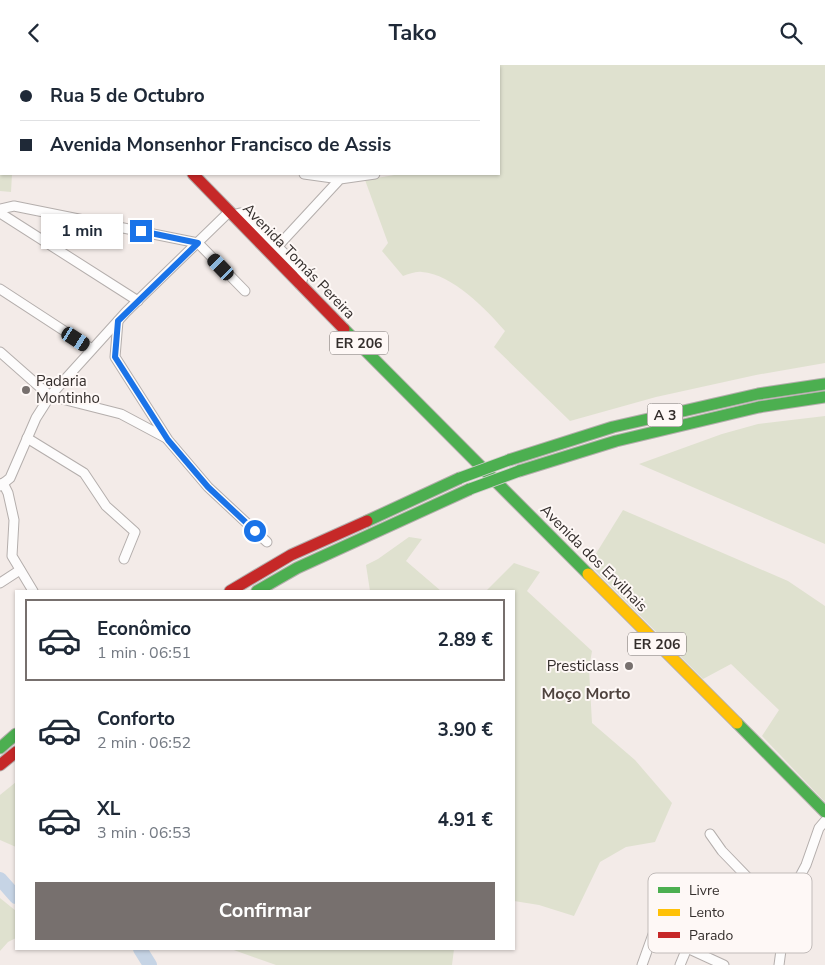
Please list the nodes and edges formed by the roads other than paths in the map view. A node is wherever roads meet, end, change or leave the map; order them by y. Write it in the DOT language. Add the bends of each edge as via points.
graph roads {
  1 [pos="196,175"];
  2 [pos="311,175"];
  3 [pos="368,175"];
  4 [pos="340,179"];
  5 [pos="0,209"];
  6 [pos="0,213"];
  7 [pos="232,213"];
  8 [pos="198,243"];
  9 [pos="278,246"];
  10 [pos="300,285"];
  11 [pos="0,289"];
  12 [pos="245,291"];
  13 [pos="138,301"];
  14 [pos="118,321"];
  15 [pos="92,349"];
  16 [pos="0,352"];
  17 [pos="825,384"];
  18 [pos="50,396"];
  19 [pos="825,397"];
  20 [pos="27,438"];
  21 [pos="168,440"];
  22 [pos="490,475"];
  23 [pos="2,485"];
  24 [pos="267,542"];
  25 [pos="124,559"];
  26 [pos="20,571"];
  27 [pos="0,583"];
  28 [pos="32,590"];
  29 [pos="232,590"];
  30 [pos="259,590"];
  31 [pos="15,736"];
  32 [pos="0,747"];
  33 [pos="15,753"];
  34 [pos="0,765"];
  35 [pos="825,813"];
  36 [pos="710,833"];
  37 [pos="743,873"];
  38 [pos="802,873"];
  39 [pos="648,948"];
  40 [pos="685,953"];
  41 [pos="698,953"];
  42 [pos="642,965"];
  43 [pos="680,965"];
  44 [pos="724,965"];
  1 -- 7 [label="main road, Avenida Tomás Pereira / ER 206"];
  2 -- 4 [label="street"];
  3 -- 4 [label="street"];
  4 -- 9 [label="street"];
  5 -- 8 [label="street" via="14,206"];
  6 -- 13 [label="street"];
  7 -- 8 [label="street"];
  7 -- 9 [label="street" via="245,214"];
  7 -- 10 [label="main road, Avenida Tomás Pereira / ER 206"];
  8 -- 12 [label="street"];
  8 -- 13 [label="street"];
  9 -- 10 [label="street" via="301,270"];
  10 -- 22 [label="main road, Avenida Tomás Pereira / ER 206"];
  11 -- 15 [label="street"];
  13 -- 14 [label="street"];
  14 -- 15 [label="street"];
  14 -- 21 [label="street" via="115,357"];
  15 -- 18 [label="street"];
  16 -- 18 [label="street"];
  17 -- 29 [label="main road, A 3, bridge" via="758,393 613,427 508,461 460,478 292,555"];
  18 -- 20 [label="street"];
  18 -- 21 [label="street" via="121,414"];
  19 -- 30 [label="main road, A 3, bridge" via="759,407 616,441 519,471 470,489 297,568"];
  20 -- 23 [label="street" via="10,478"];
  20 -- 25 [label="street" via="84,473 106,506 135,531"];
  21 -- 24 [label="street" via="208,487"];
  22 -- 35 [label="main road, Avenida dos Ervilhais / ER 206"];
  23 -- 26 [label="street" via="8,493 14,520 12,556"];
  26 -- 27 [label="street"];
  26 -- 28 [label="street"];
  31 -- 32 [label="main road"];
  33 -- 34 [label="main road"];
  35 -- 38 [label="street"];
  36 -- 37 [label="street"];
  39 -- 42 [label="street"];
  40 -- 43 [label="street"];
  41 -- 44 [label="street"];
}
